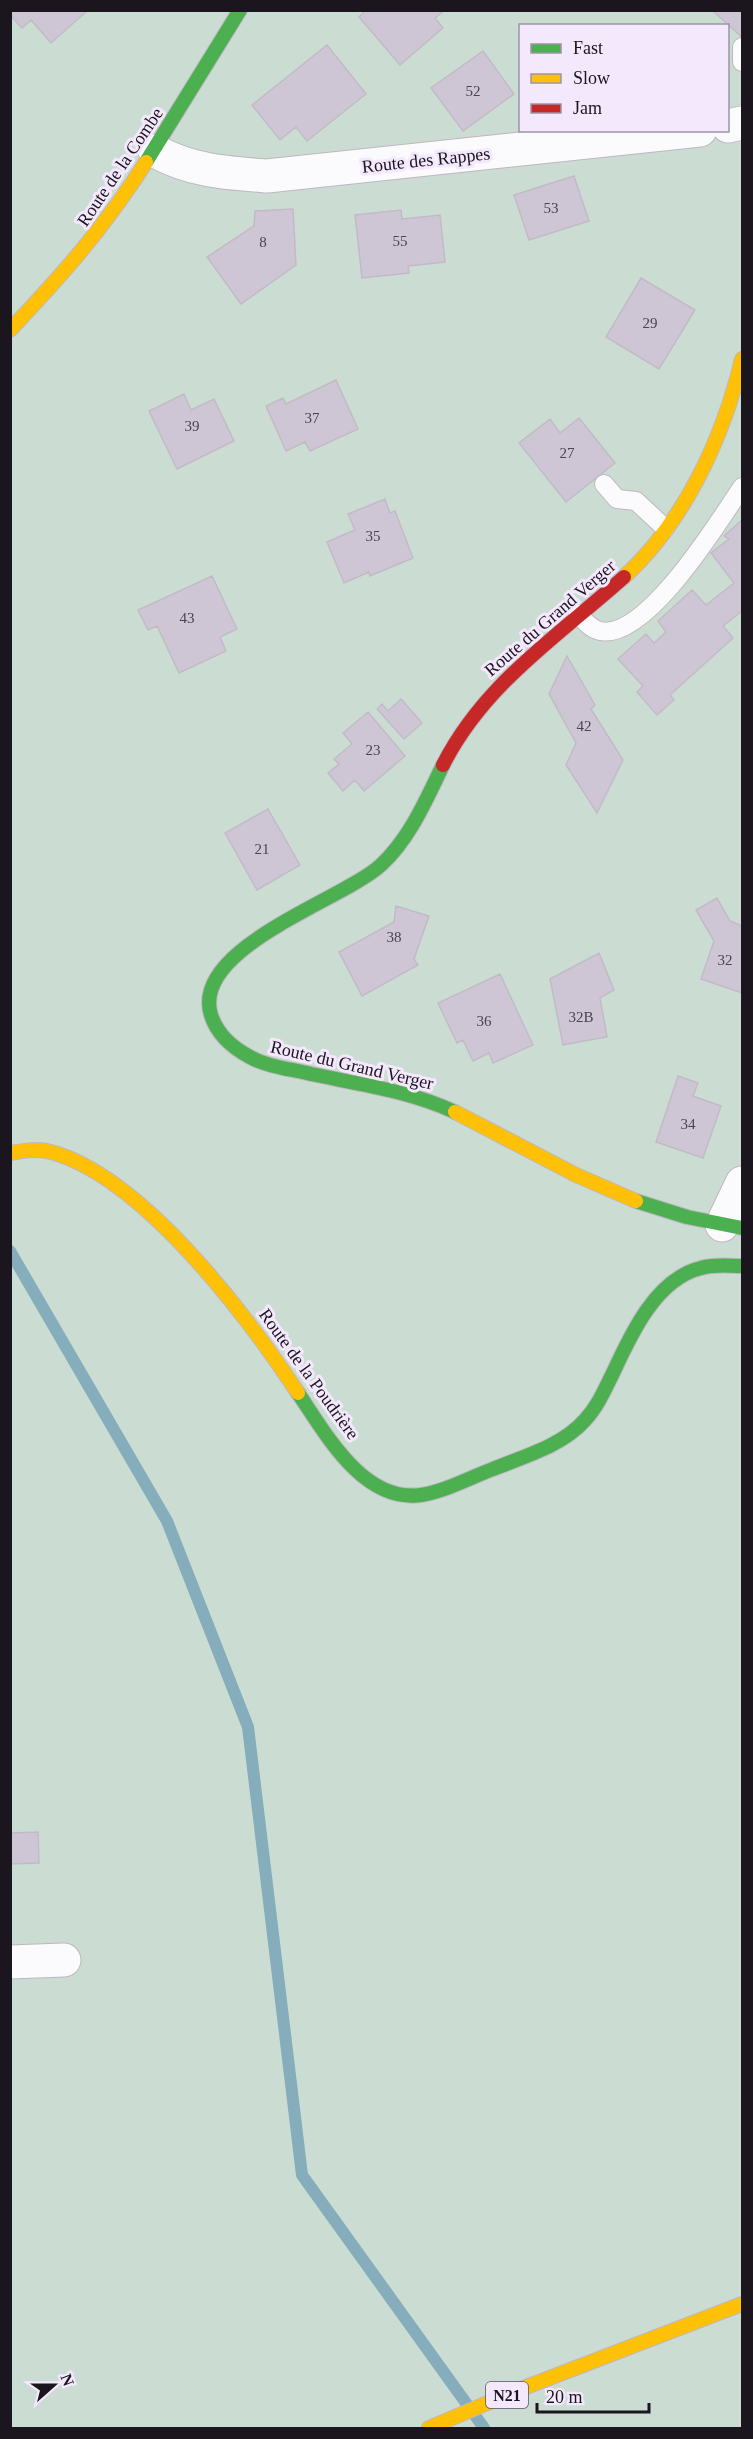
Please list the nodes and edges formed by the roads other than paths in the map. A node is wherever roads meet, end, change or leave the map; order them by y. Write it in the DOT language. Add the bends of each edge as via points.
graph roads {
  1 [pos="240,10"];
  2 [pos="742,46"];
  3 [pos="742,62"];
  4 [pos="681,132"];
  5 [pos="154,151"];
  6 [pos="10,330"];
  7 [pos="742,359"];
  8 [pos="604,484"];
  9 [pos="742,487"];
  10 [pos="665,528"];
  11 [pos="578,614"];
  12 [pos="10,1153"];
  13 [pos="742,1183"];
  14 [pos="732,1226"];
  15 [pos="742,1266"];
  16 [pos="63,1960"];
  17 [pos="10,1962"];
  18 [pos="742,2304"];
  19 [pos="429,2428"];
  1 -- 5 [label="street, Route de la Combe"];
  2 -- 3 [label="lane"];
  4 -- 5 [label="street, Route des Rappes" via="267,176 205,171"];
  5 -- 6 [label="street, Route de la Combe" via="99,232"];
  7 -- 10 [label="street, Route du Grand Verger" via="721,429"];
  8 -- 10 [label="lane" via="617,499 636,501"];
  9 -- 11 [label="lane" via="681,575 637,619 611,632 598,631"];
  10 -- 11 [label="street, Route du Grand Verger" via="632,569"];
  11 -- 14 [label="street, Route du Grand Verger" via="516,668 474,714 451,748 419,817 394,851 364,879 258,939 230,960 212,985 210,1015 227,1043 262,1063 444,1105 597,1185 665,1211"];
  12 -- 15 [label="street, Route de la Poudrière" via="52,1152 91,1169 119,1188 208,1274 249,1320 349,1461 371,1484 404,1496 444,1490 572,1431 591,1413 638,1326 663,1290 693,1270"];
  13 -- 14 [label="street"];
  16 -- 17 [label="street"];
  18 -- 19 [label="street, N21"];
}
